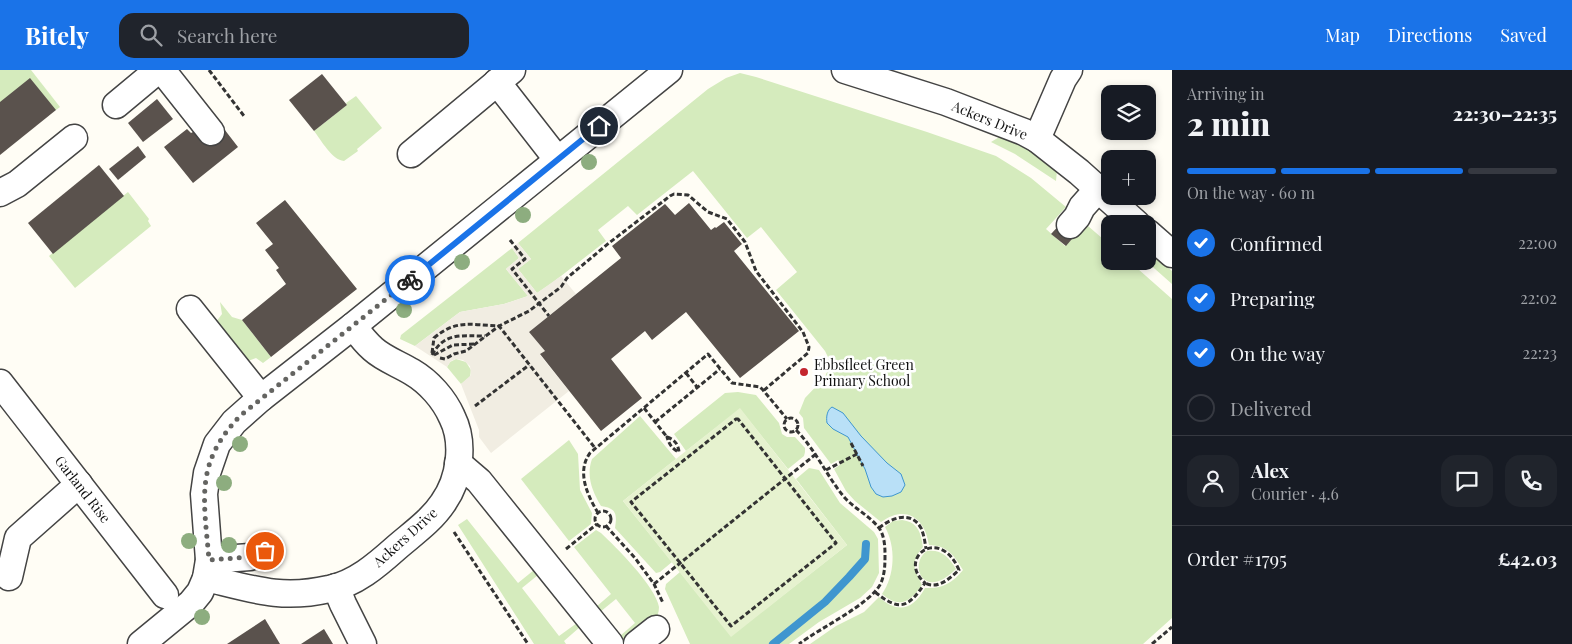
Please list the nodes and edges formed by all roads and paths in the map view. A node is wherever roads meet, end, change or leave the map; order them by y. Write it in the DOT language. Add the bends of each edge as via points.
graph roads {
  1 [pos="160,70"];
  2 [pos="209,70"];
  3 [pos="668,70"];
  4 [pos="845,70"];
  5 [pos="1069,70"];
  6 [pos="504,76"];
  7 [pos="911,80"];
  8 [pos="116,105"];
  9 [pos="244,116"];
  10 [pos="211,132"];
  11 [pos="74,138"];
  12 [pos="1037,139"];
  13 [pos="411,154"];
  14 [pos="558,159"];
  15 [pos="1098,189"];
  16 [pos="0,193"];
  17 [pos="1128,215"];
  18 [pos="1070,226"];
  19 [pos="510,240"];
  20 [pos="1156,240"];
  21 [pos="1172,254"];
  22 [pos="540,304"];
  23 [pos="190,309"];
  24 [pos="549,316"];
  25 [pos="353,326"];
  26 [pos="499,326"];
  27 [pos="486,336"];
  28 [pos="476,344"];
  29 [pos="431,356"];
  30 [pos="447,358"];
  31 [pos="529,365"];
  32 [pos="720,369"];
  33 [pos="686,373"];
  34 [pos="1,386"];
  35 [pos="697,387"];
  36 [pos="764,391"];
  37 [pos="262,398"];
  38 [pos="471,407"];
  39 [pos="644,408"];
  40 [pos="787,419"];
  41 [pos="655,422"];
  42 [pos="796,430"];
  43 [pos="851,442"];
  44 [pos="595,448"];
  45 [pos="816,454"];
  46 [pos="857,454"];
  47 [pos="684,459"];
  48 [pos="458,463"];
  49 [pos="863,466"];
  50 [pos="826,470"];
  51 [pos="786,479"];
  52 [pos="79,484"];
  53 [pos="436,512"];
  54 [pos="598,513"];
  55 [pos="597,524"];
  56 [pos="606,526"];
  57 [pos="879,528"];
  58 [pos="926,549"];
  59 [pos="265,551"];
  60 [pos="680,564"];
  61 [pos="546,565"];
  62 [pos="208,569"];
  63 [pos="9,577"];
  64 [pos="924,583"];
  65 [pos="336,587"];
  66 [pos="875,592"];
  67 [pos="165,595"];
  68 [pos="1172,626"];
  69 [pos="141,644"];
  70 [pos="363,644"];
  71 [pos="528,644"];
  72 [pos="610,644"];
  73 [pos="799,644"];
  74 [pos="1152,644"];
  1 -- 8 [label="street"];
  1 -- 10 [label="street"];
  2 -- 9 [label="path"];
  3 -- 14 [label="street"];
  4 -- 7 [label="street, Ackers Drive"];
  5 -- 12 [label="street"];
  6 -- 13 [label="street"];
  6 -- 14 [label="street"];
  7 -- 12 [label="street, Ackers Drive" via="955,105"];
  11 -- 16 [label="street"];
  12 -- 15 [label="street, Ackers Drive"];
  14 -- 25 [label="street"];
  15 -- 17 [label="street, Ackers Drive"];
  15 -- 18 [label="street"];
  19 -- 22 [label="path" via="525,259 512,269"];
  20 -- 21 [label="street"];
  22 -- 24 [label="path"];
  22 -- 26 [label="path"];
  22 -- 36 [label="path" via="567,278 670,196 689,196 708,212 727,220 745,242 756,271 801,329 809,347 808,353"];
  23 -- 37 [label="street"];
  25 -- 37 [label="street"];
  25 -- 48 [label="street, Ackers Drive" via="373,349 425,382 442,400 457,430"];
  26 -- 27 [label="path"];
  26 -- 29 [label="path" via="466,324 450,327 434,338"];
  26 -- 31 [label="path"];
  27 -- 28 [label="path"];
  27 -- 29 [label="path" via="452,337 438,345"];
  28 -- 29 [label="path" via="453,345"];
  28 -- 30 [label="path"];
  31 -- 38 [label="path"];
  31 -- 44 [label="path"];
  32 -- 33 [label="path" via="708,354"];
  32 -- 35 [label="path"];
  32 -- 36 [label="path" via="732,383 760,387"];
  33 -- 35 [label="path"];
  33 -- 39 [label="path"];
  34 -- 52 [label="street, Garland Rise"];
  35 -- 41 [label="path"];
  36 -- 40 [label="path"];
  37 -- 62 [label="street" via="221,438 208,466 204,494"];
  39 -- 41 [label="path"];
  39 -- 44 [label="path"];
  40 -- 42 [label="path" via="793,417 797,420"];
  40 -- 42 [label="path" via="783,425 785,429 789,432"];
  41 -- 47 [label="path" via="667,437 673,439"];
  42 -- 45 [label="path"];
  43 -- 46 [label="path"];
  44 -- 54 [label="path" via="585,459 583,476"];
  45 -- 50 [label="path"];
  45 -- 51 [label="path"];
  46 -- 49 [label="path"];
  46 -- 50 [label="path"];
  47 -- 51 [label="path" via="736,418"];
  47 -- 60 [label="path" via="632,502"];
  48 -- 53 [label="street, Ackers Drive" via="448,493"];
  48 -- 61 [label="street" via="478,481"];
  50 -- 57 [label="path" via="838,490"];
  51 -- 60 [label="path"];
  51 -- 60 [label="path" via="836,542 834,546 731,626"];
  52 -- 63 [label="street" via="18,538"];
  52 -- 67 [label="street, Garland Rise"];
  53 -- 65 [label="street, Ackers Drive" via="378,563"];
  53 -- 71 [label="path" via="449,525"];
  54 -- 55 [label="path"];
  54 -- 56 [label="path" via="610,515 611,520"];
  55 -- 56 [label="path"];
  55 -- 61 [label="path"];
  56 -- 60 [label="path" via="654,584"];
  57 -- 58 [label="path" via="896,518 915,521 920,526"];
  57 -- 66 [label="path" via="885,545 886,570"];
  58 -- 64 [label="path" via="918,555 916,566 918,577"];
  58 -- 64 [label="path" via="943,550 959,570 942,583 933,586"];
  59 -- 62 [label="street"];
  61 -- 72 [label="street"];
  62 -- 65 [label="street, Ackers Drive" via="255,591 282,594"];
  62 -- 69 [label="street" via="200,592 191,604"];
  64 -- 66 [label="path" via="914,599 903,605 890,603"];
  65 -- 70 [label="street"];
  66 -- 73 [label="path"];
  68 -- 74 [label="path"];
}
